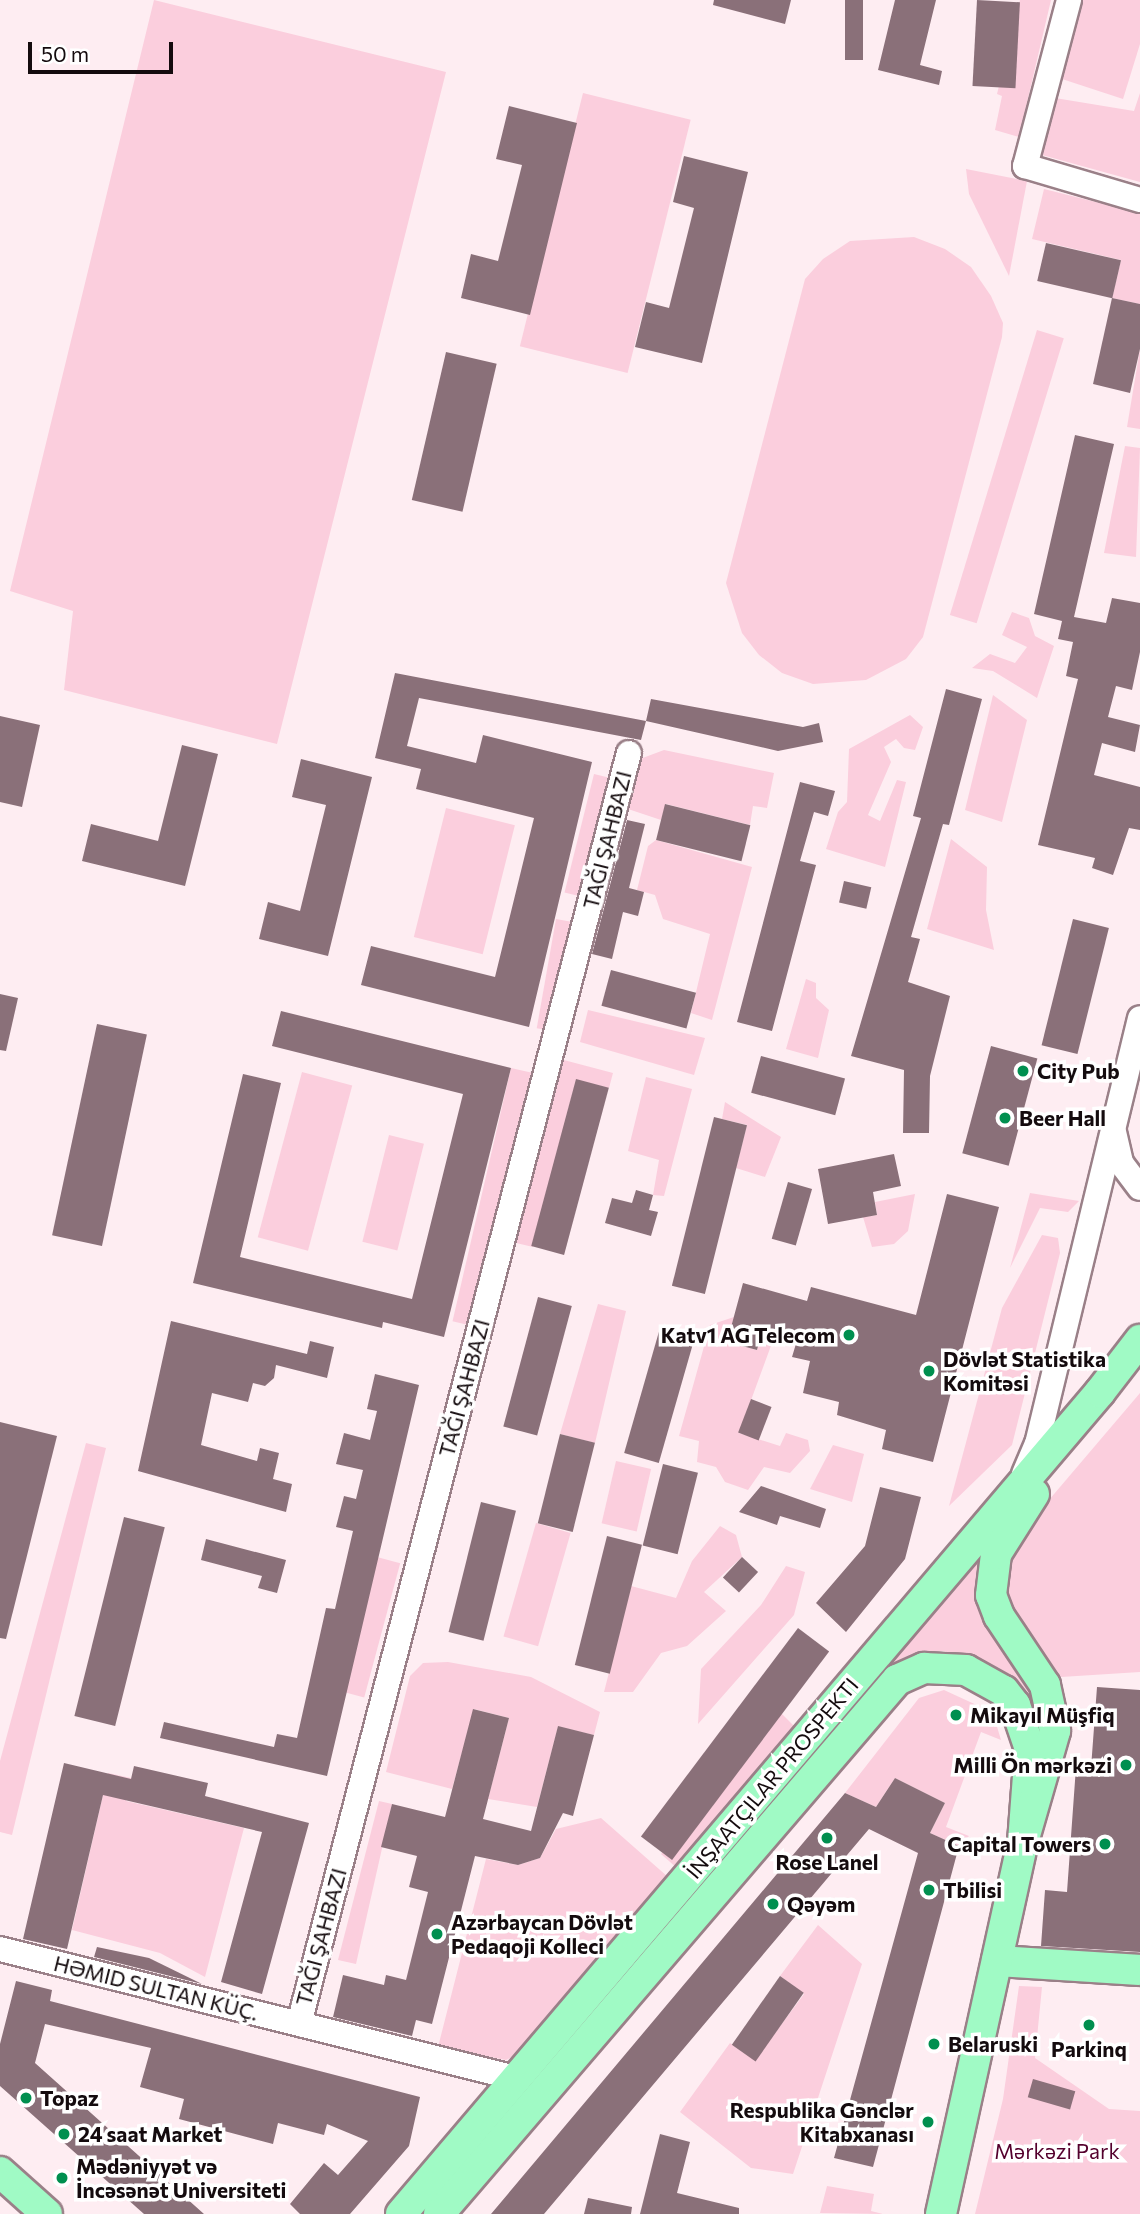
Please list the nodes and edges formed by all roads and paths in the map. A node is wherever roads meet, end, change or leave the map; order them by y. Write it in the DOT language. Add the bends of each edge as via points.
graph roads {
  1 [pos="1069,0"];
  2 [pos="1140,200"];
  3 [pos="629,753"];
  4 [pos="1140,1018"];
  5 [pos="1113,1128"];
  6 [pos="1140,1188"];
  7 [pos="1140,1340"];
  8 [pos="1140,1360"];
  9 [pos="1100,1392"];
  10 [pos="1014,1494"];
  11 [pos="1023,1842"];
  12 [pos="0,1949"];
  13 [pos="997,1961"];
  14 [pos="1140,1970"];
  15 [pos="299,2024"];
  16 [pos="516,2078"];
  17 [pos="0,2172"];
  18 [pos="47,2214"];
  19 [pos="401,2214"];
  20 [pos="439,2214"];
  21 [pos="941,2214"];
  1 -- 2 [label="street" via="1025,166"];
  3 -- 15 [label="street"];
  4 -- 5 [label="street"];
  5 -- 6 [label="street" via="1121,1163"];
  5 -- 10 [label="street" via="1037,1444"];
  7 -- 9 [label="main road"];
  8 -- 9 [label="main road"];
  9 -- 10 [label="main road"];
  9 -- 11 [label="main road" via="996,1554 991,1571 991,1595 999,1616 1033,1660 1053,1706 1050,1756"];
  10 -- 16 [label="main road"];
  11 -- 13 [label="main road"];
  11 -- 20 [label="main road" via="1030,1749 1015,1705 1004,1691 966,1671 924,1668 897,1680"];
  12 -- 15 [label="street, HƏMID SULTAN KÜÇ."];
  13 -- 14 [label="main road"];
  13 -- 21 [label="main road"];
  15 -- 16 [label="street, HƏMID SULTAN KÜÇ."];
  16 -- 19 [label="main road"];
  17 -- 18 [label="main road"];
}
